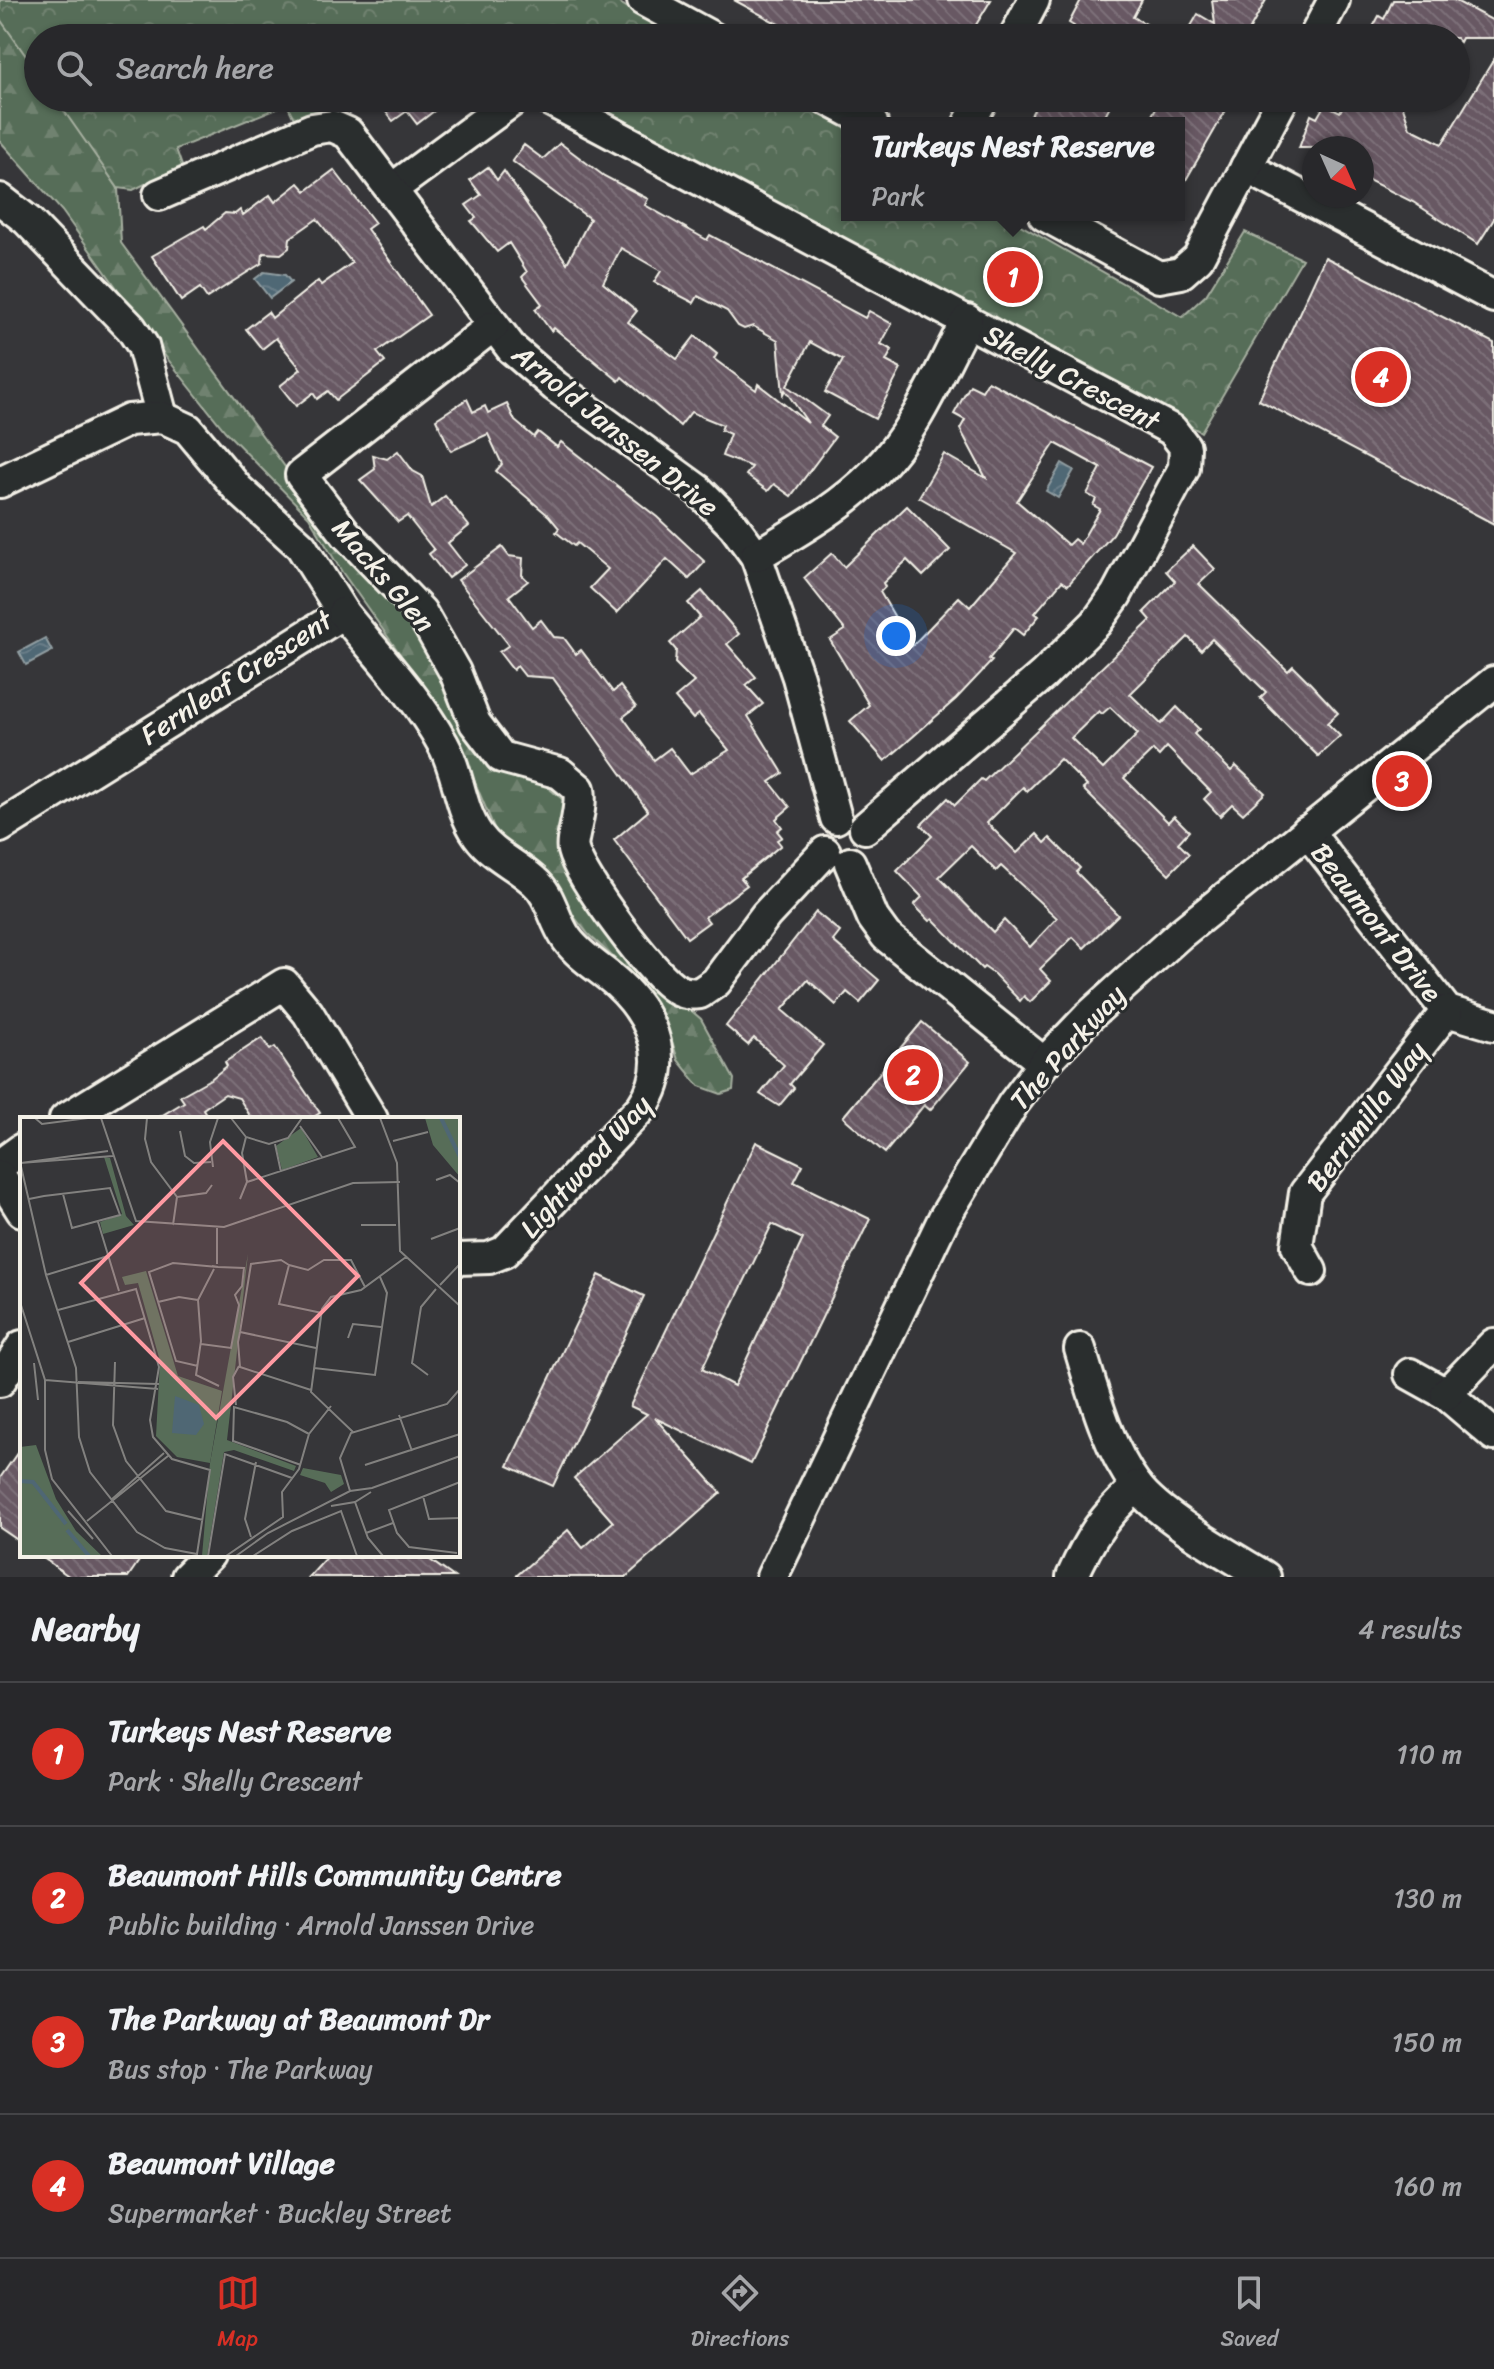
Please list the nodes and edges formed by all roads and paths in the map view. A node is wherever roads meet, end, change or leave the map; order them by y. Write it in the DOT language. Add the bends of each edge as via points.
graph roads {
  1 [pos="643,0"];
  2 [pos="1034,0"];
  3 [pos="1334,0"];
  4 [pos="687,24"];
  5 [pos="1021,24"];
  6 [pos="1321,24"];
  7 [pos="497,112"];
  8 [pos="573,112"];
  9 [pos="1275,112"];
  10 [pos="1246,167"];
  11 [pos="392,189"];
  12 [pos="159,195"];
  13 [pos="0,199"];
  14 [pos="1055,221"];
  15 [pos="1494,297"];
  16 [pos="967,320"];
  17 [pos="493,326"];
  18 [pos="162,417"];
  19 [pos="0,482"];
  20 [pos="756,556"];
  21 [pos="343,613"];
  22 [pos="1494,682"];
  23 [pos="836,818"];
  24 [pos="0,827"];
  25 [pos="865,828"];
  26 [pos="1307,831"];
  27 [pos="837,857"];
  28 [pos="1447,1011"];
  29 [pos="1494,1025"];
  30 [pos="1044,1063"];
  31 [pos="68,1117"];
  32 [pos="371,1117"];
  33 [pos="20,1150"];
  34 [pos="0,1165"];
  35 [pos="0,1176"];
  36 [pos="20,1208"];
  37 [pos="460,1259"];
  38 [pos="1311,1271"];
  39 [pos="1494,1344"];
  40 [pos="20,1349"];
  41 [pos="1080,1349"];
  42 [pos="1410,1374"];
  43 [pos="0,1381"];
  44 [pos="1446,1394"];
  45 [pos="1494,1435"];
  46 [pos="1137,1486"];
  47 [pos="207,1557"];
  48 [pos="187,1577"];
  49 [pos="772,1577"];
  50 [pos="1072,1577"];
  51 [pos="1265,1577"];
  1 -- 4 [label="street"];
  2 -- 5 [label="street"];
  3 -- 6 [label="street"];
  7 -- 11 [label="street"];
  8 -- 16 [label="street, Shelly Crescent"];
  9 -- 10 [label="street"];
  10 -- 14 [label="street" via="1198,258 1181,273 1159,277"];
  10 -- 15 [label="street"];
  11 -- 12 [label="street, Arnold Janssen Drive" via="348,133 323,126"];
  11 -- 17 [label="street, Arnold Janssen Drive"];
  13 -- 18 [label="street" via="131,328 143,346"];
  16 -- 20 [label="street" via="907,430 877,471 826,515"];
  16 -- 25 [label="street, Shelly Crescent" via="1172,430 1187,457 1096,623"];
  17 -- 20 [label="street, Arnold Janssen Drive" via="543,377 698,490"];
  17 -- 27 [label="street, Macks Glen" via="301,475 367,558 421,612 455,672 475,723 501,757 560,773 579,789 580,821 572,846 584,878 677,990 700,993 716,982 766,915"];
  18 -- 19 [label="street" via="129,420"];
  18 -- 21 [label="street, Fernleaf Crescent" via="188,429 238,489 288,530"];
  20 -- 23 [label="street, Arnold Janssen Drive" via="798,677"];
  21 -- 24 [label="street, Fernleaf Crescent"];
  21 -- 37 [label="street, Lightwood Way" via="413,697 444,746 476,832 496,855 537,883 566,938 630,998 656,1048 660,1070 649,1098 504,1252"];
  22 -- 26 [label="street, The Parkway"];
  23 -- 25 [label="street" via="849,816"];
  23 -- 27 [label="street" via="822,836"];
  25 -- 27 [label="street" via="866,849"];
  26 -- 28 [label="street, Beaumont Drive"];
  26 -- 30 [label="street, The Parkway" via="1130,977"];
  27 -- 30 [label="street" via="886,936"];
  28 -- 29 [label="street, Beaumont Drive"];
  28 -- 38 [label="street, Berrimilla Way" via="1305,1193 1297,1246"];
  30 -- 49 [label="street, The Parkway" via="944,1218"];
  31 -- 32 [label="street" via="284,984 308,1013"];
  33 -- 34 [label="street"];
  35 -- 36 [label="street"];
  39 -- 44 [label="street"];
  40 -- 43 [label="street"];
  41 -- 46 [label="street" via="1100,1413"];
  42 -- 44 [label="street"];
  44 -- 45 [label="street"];
  46 -- 50 [label="street" via="1091,1535"];
  46 -- 51 [label="street" via="1192,1532"];
  47 -- 48 [label="street"];
}
